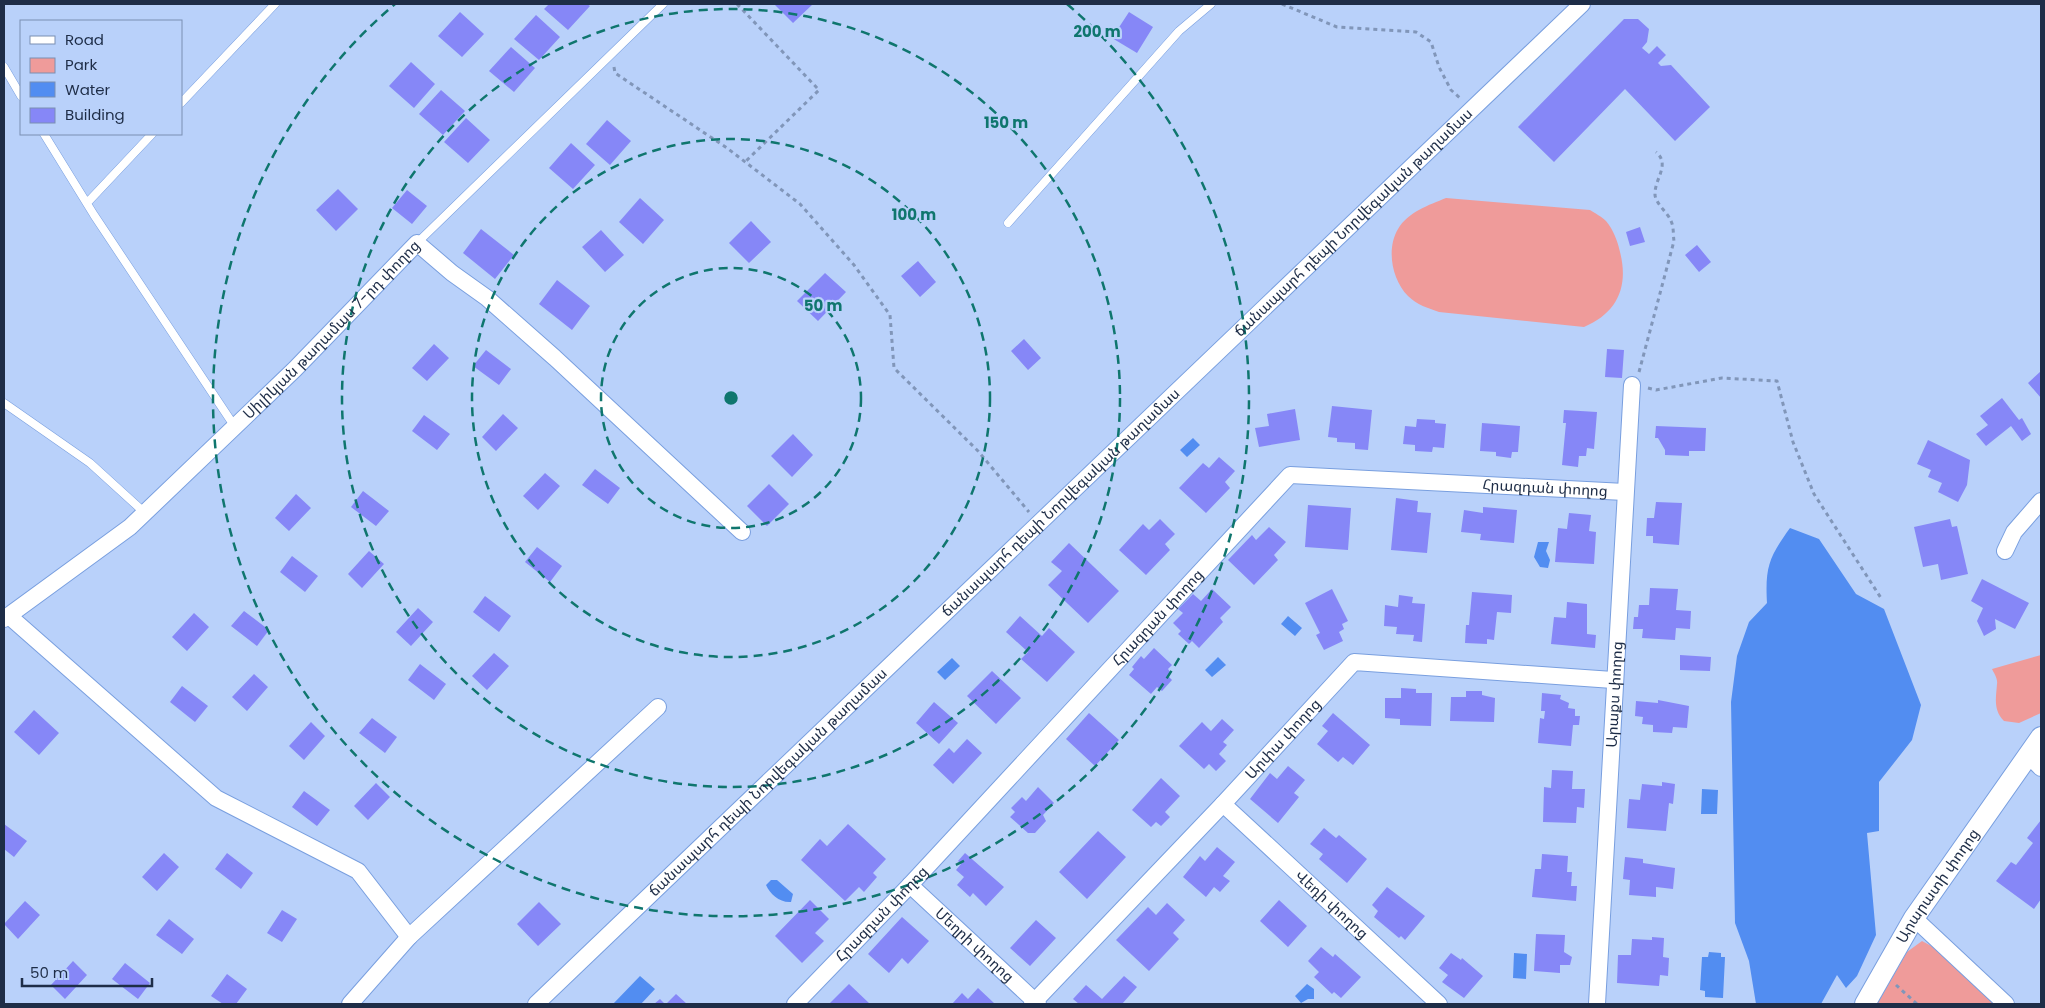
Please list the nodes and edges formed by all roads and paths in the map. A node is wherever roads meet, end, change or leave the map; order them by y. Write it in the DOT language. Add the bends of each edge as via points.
graph roads {
  1 [pos="275,4"];
  2 [pos="663,4"];
  3 [pos="737,4"];
  4 [pos="1211,4"];
  5 [pos="1282,4"];
  6 [pos="1582,4"];
  7 [pos="612,54"];
  8 [pos="4,67"];
  9 [pos="20,94"];
  10 [pos="182,102"];
  11 [pos="1472,109"];
  12 [pos="45,135"];
  13 [pos="151,135"];
  14 [pos="1656,152"];
  15 [pos="746,162"];
  16 [pos="87,203"];
  17 [pos="1008,223"];
  18 [pos="417,243"];
  19 [pos="1632,385"];
  20 [pos="4,403"];
  21 [pos="234,427"];
  22 [pos="1625,492"];
  23 [pos="2041,501"];
  24 [pos="145,513"];
  25 [pos="1038,524"];
  26 [pos="742,532"];
  27 [pos="2004,551"];
  28 [pos="1881,598"];
  29 [pos="6,618"];
  30 [pos="1614,680"];
  31 [pos="658,707"];
  32 [pos="2041,737"];
  33 [pos="2033,763"];
  34 [pos="1223,804"];
  35 [pos="910,885"];
  36 [pos="1914,918"];
  37 [pos="409,936"];
  38 [pos="1882,974"];
  39 [pos="540,1003"];
  40 [pos="1035,1003"];
  41 [pos="350,1004"];
  42 [pos="795,1004"];
  43 [pos="1439,1004"];
  44 [pos="1597,1004"];
  45 [pos="1865,1004"];
  46 [pos="1917,1004"];
  47 [pos="2006,1004"];
  1 -- 10 [label="lane"];
  2 -- 7 [label="lane"];
  3 -- 15 [label="path" via="819,90"];
  4 -- 17 [label="lane" via="1179,30"];
  5 -- 11 [label="path" via="1337,27 1416,32 1431,42 1438,67 1451,90"];
  6 -- 11 [label="street, ճանապարհ դեպի Նորվեգական թաղամաս"];
  7 -- 15 [label="path" via="615,73"];
  7 -- 18 [label="lane"];
  8 -- 9 [label="lane"];
  11 -- 25 [label="street, ճանապարհ դեպի Նորվեգական թաղամաս"];
  12 -- 16 [label="lane"];
  13 -- 16 [label="lane"];
  14 -- 19 [label="path" via="1664,165 1656,183 1655,197 1672,222 1674,241 1640,369"];
  15 -- 25 [label="path" via="800,204 854,265 890,314 894,368 978,451"];
  16 -- 21 [label="lane"];
  18 -- 21 [label="street, Սիլիկյան թաղամաս 7-րդ փողոց"];
  18 -- 26 [label="street, Սիլիկյան թաղամաս 7-րդ փողոց" via="487,298 555,358"];
  19 -- 22 [label="street, Արաքս փողոց"];
  19 -- 28 [label="path" via="1656,390 1722,378 1777,381 1793,442 1814,494"];
  20 -- 24 [label="lane" via="90,464"];
  21 -- 24 [label="street, Սիլիկյան թաղամաս 7-րդ փողոց"];
  22 -- 30 [label="street, Արաքս փողոց"];
  22 -- 35 [label="street, Հրազդան փողոց" via="1290,475"];
  23 -- 27 [label="street" via="2014,532"];
  24 -- 29 [label="street, Սիլիկյան թաղամաս 7-րդ փողոց"];
  25 -- 39 [label="street, ճանապարհ դեպի Նորվեգական թաղամաս"];
  29 -- 37 [label="street" via="216,798 358,871"];
  30 -- 34 [label="street, Արփա փողոց" via="1354,662"];
  30 -- 44 [label="street, Արաքս փողոց"];
  31 -- 37 [label="street"];
  32 -- 33 [label="street, Արարատի փողոց"];
  33 -- 36 [label="street, Արարատի փողոց"];
  34 -- 40 [label="street, Արփա փողոց"];
  34 -- 43 [label="street, Վեդի փողոց"];
  35 -- 40 [label="street, Մեղրի փողոց"];
  35 -- 42 [label="street, Հրազդան փողոց"];
  36 -- 38 [label="street, Արարատի փողոց"];
  36 -- 47 [label="street"];
  37 -- 41 [label="street"];
  38 -- 45 [label="street, Արարատի փողոց"];
  38 -- 46 [label="path"];
}
